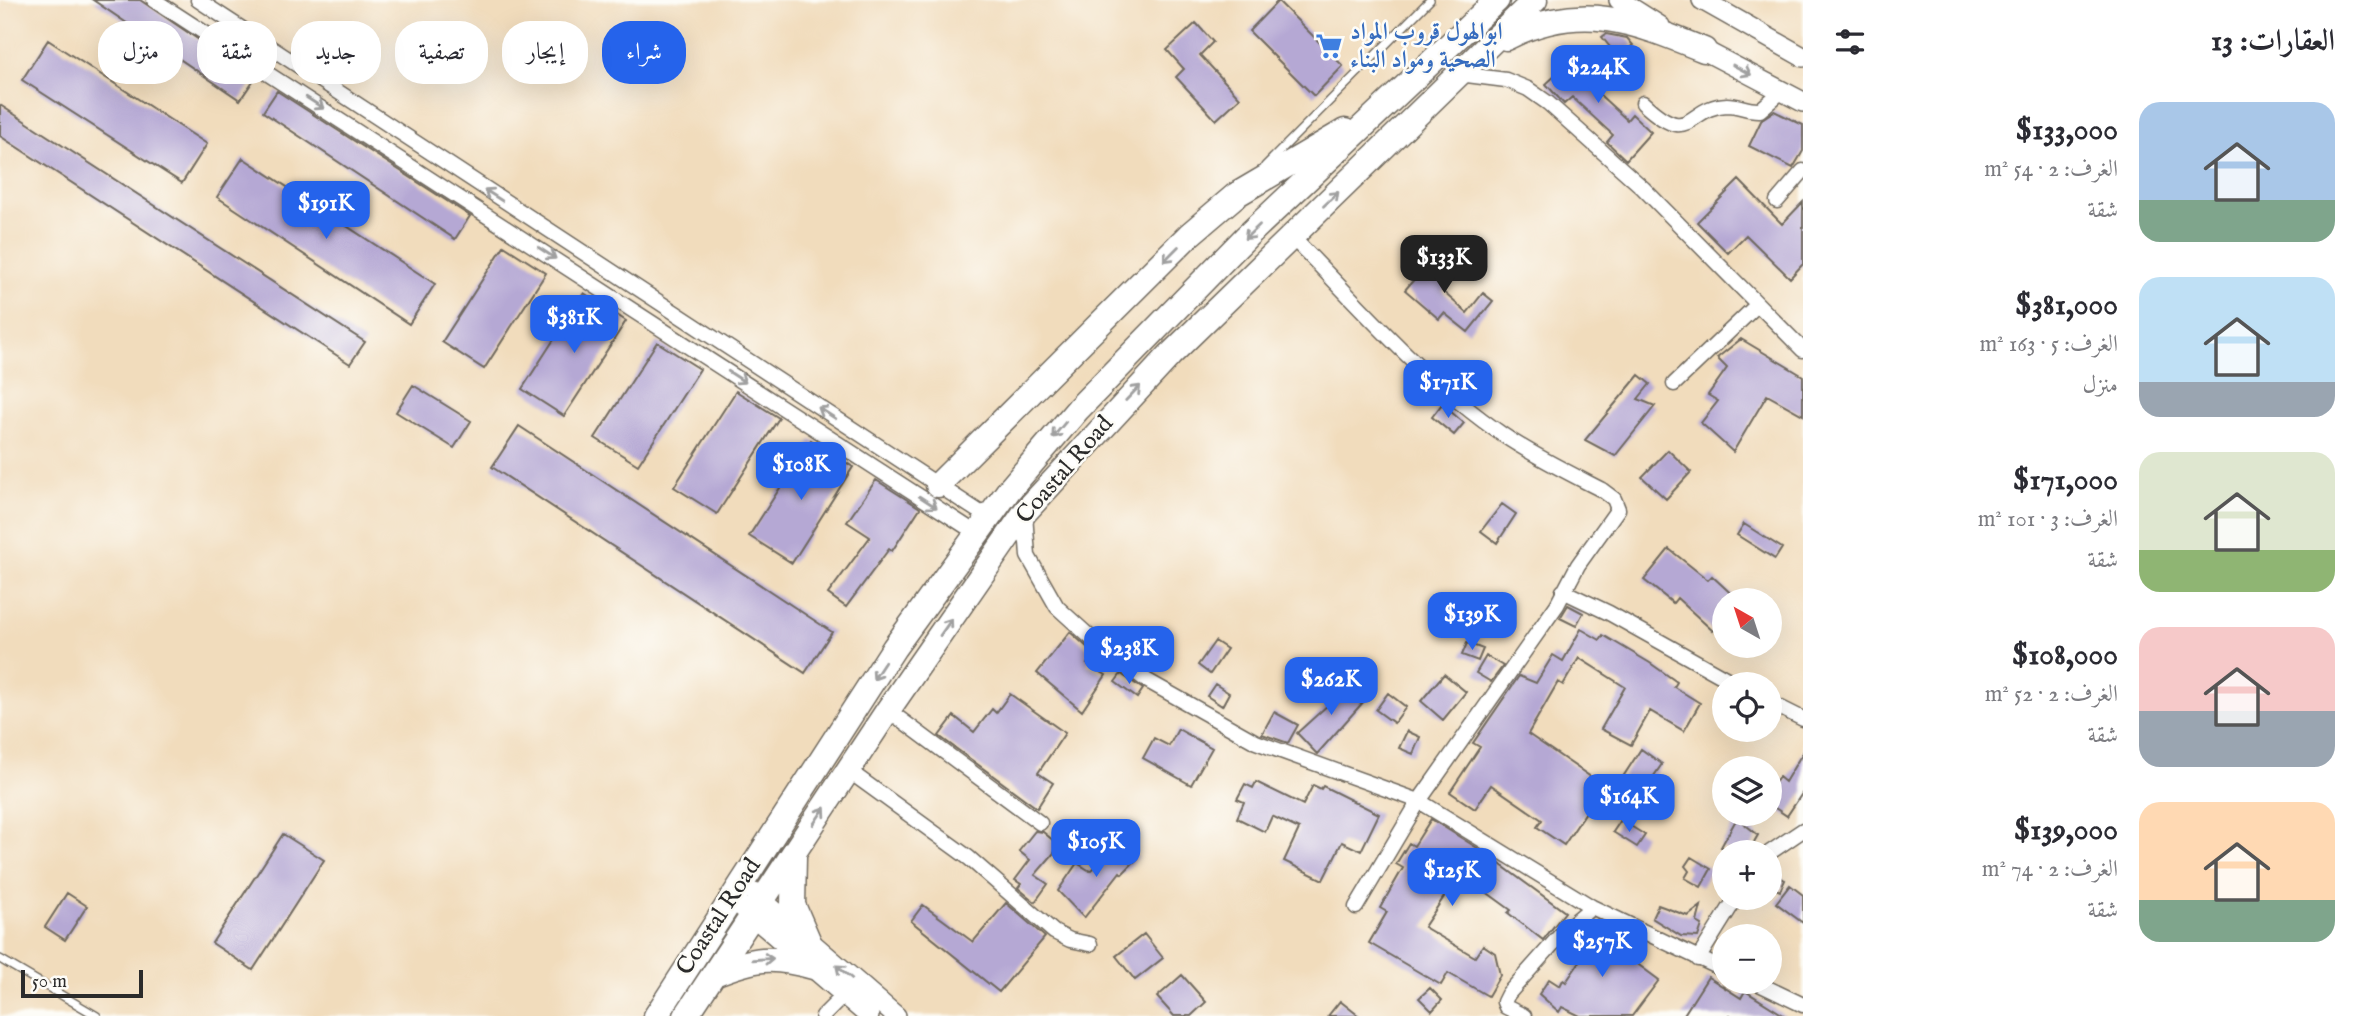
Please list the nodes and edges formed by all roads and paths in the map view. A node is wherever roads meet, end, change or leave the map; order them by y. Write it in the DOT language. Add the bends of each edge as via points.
graph roads {
  1 [pos="154,0"];
  2 [pos="198,0"];
  3 [pos="1430,0"];
  4 [pos="1497,0"];
  5 [pos="1535,0"];
  6 [pos="1619,0"];
  7 [pos="1702,0"];
  8 [pos="229,21"];
  9 [pos="197,27"];
  10 [pos="1704,50"];
  11 [pos="277,53"];
  12 [pos="1803,57"];
  13 [pos="1467,65"];
  14 [pos="277,78"];
  15 [pos="1782,91"];
  16 [pos="1803,102"];
  17 [pos="1643,103"];
  18 [pos="1388,105"];
  19 [pos="1803,171"];
  20 [pos="1236,195"];
  21 [pos="1777,201"];
  22 [pos="520,213"];
  23 [pos="510,228"];
  24 [pos="1292,237"];
  25 [pos="1757,305"];
  26 [pos="1803,350"];
  27 [pos="1674,384"];
  28 [pos="938,485"];
  29 [pos="1025,512"];
  30 [pos="982,525"];
  31 [pos="1563,591"];
  32 [pos="1715,672"];
  33 [pos="1782,708"];
  34 [pos="888,710"];
  35 [pos="1803,719"];
  36 [pos="849,771"];
  37 [pos="1419,801"];
  38 [pos="1040,823"];
  39 [pos="1803,830"];
  40 [pos="1782,844"];
  41 [pos="794,853"];
  42 [pos="736,889"];
  43 [pos="1356,906"];
  44 [pos="1592,907"];
  45 [pos="757,908"];
  46 [pos="1729,910"];
  47 [pos="809,942"];
  48 [pos="1090,944"];
  49 [pos="0,959"];
  50 [pos="1698,959"];
  51 [pos="1712,965"];
  52 [pos="813,967"];
  53 [pos="714,974"];
  54 [pos="845,994"];
  55 [pos="1780,994"];
  56 [pos="1803,1005"];
  57 [pos="97,1016"];
  58 [pos="656,1016"];
  59 [pos="686,1016"];
  60 [pos="823,1016"];
  61 [pos="869,1016"];
  62 [pos="896,1016"];
  63 [pos="1524,1016"];
  1 -- 9 [label="street"];
  2 -- 8 [label="street"];
  3 -- 20 [label="lane"];
  4 -- 18 [label="highway, Coastal Road"];
  5 -- 13 [label="highway, Coastal Road"];
  6 -- 10 [label="main road"];
  7 -- 12 [label="main road"];
  10 -- 13 [label="highway" via="1620,17 1558,16 1519,31"];
  10 -- 15 [label="main road, one-way"];
  22 -- 11 [label="street, one-way"];
  24 -- 13 [label="highway, Coastal Road, one-way"];
  13 -- 25 [label="street" via="1528,89 1548,103 1643,188"];
  14 -- 23 [label="street, one-way"];
  15 -- 16 [label="main road"];
  15 -- 17 [label="street" via="1760,110 1728,105 1686,123 1665,122"];
  18 -- 20 [label="highway"];
  18 -- 30 [label="highway, Coastal Road, one-way" via="1247,236 1078,409"];
  19 -- 21 [label="street"];
  20 -- 28 [label="highway, one-way" via="1189,235"];
  22 -- 23 [label="street"];
  28 -- 22 [label="street, one-way"];
  23 -- 30 [label="street, one-way"];
  29 -- 24 [label="highway, Coastal Road, one-way" via="1161,364"];
  24 -- 31 [label="street" via="1461,402 1503,435 1614,499 1616,514"];
  25 -- 26 [label="street"];
  25 -- 27 [label="street"];
  28 -- 30 [label="street"];
  34 -- 29 [label="highway, Coastal Road, one-way"];
  29 -- 37 [label="street" via="1028,556 1042,585 1074,625 1128,667 1255,742"];
  30 -- 42 [label="highway, Coastal Road, one-way" via="894,648"];
  31 -- 32 [label="street"];
  31 -- 37 [label="street"];
  33 -- 35 [label="street"];
  34 -- 36 [label="highway, Coastal Road"];
  34 -- 38 [label="street"];
  41 -- 36 [label="highway, Coastal Road, one-way"];
  36 -- 48 [label="street" via="969,858 1054,932"];
  37 -- 43 [label="street"];
  37 -- 44 [label="street"];
  39 -- 40 [label="street"];
  41 -- 45 [label="highway, Coastal Road"];
  41 -- 47 [label="highway" via="793,905"];
  42 -- 45 [label="main road"];
  42 -- 58 [label="highway, Coastal Road"];
  44 -- 50 [label="street"];
  44 -- 63 [label="street" via="1508,994 1506,1007"];
  45 -- 47 [label="main road"];
  45 -- 52 [label="main road"];
  45 -- 53 [label="highway, Coastal Road"];
  46 -- 50 [label="street"];
  62 -- 47 [label="main road, one-way"];
  49 -- 57 [label="lane"];
  50 -- 51 [label="street"];
  53 -- 52 [label="highway, one-way" via="771,958"];
  52 -- 54 [label="main road"];
  53 -- 59 [label="highway, Coastal Road"];
  54 -- 60 [label="street"];
  54 -- 61 [label="main road"];
  55 -- 56 [label="street"];
}
